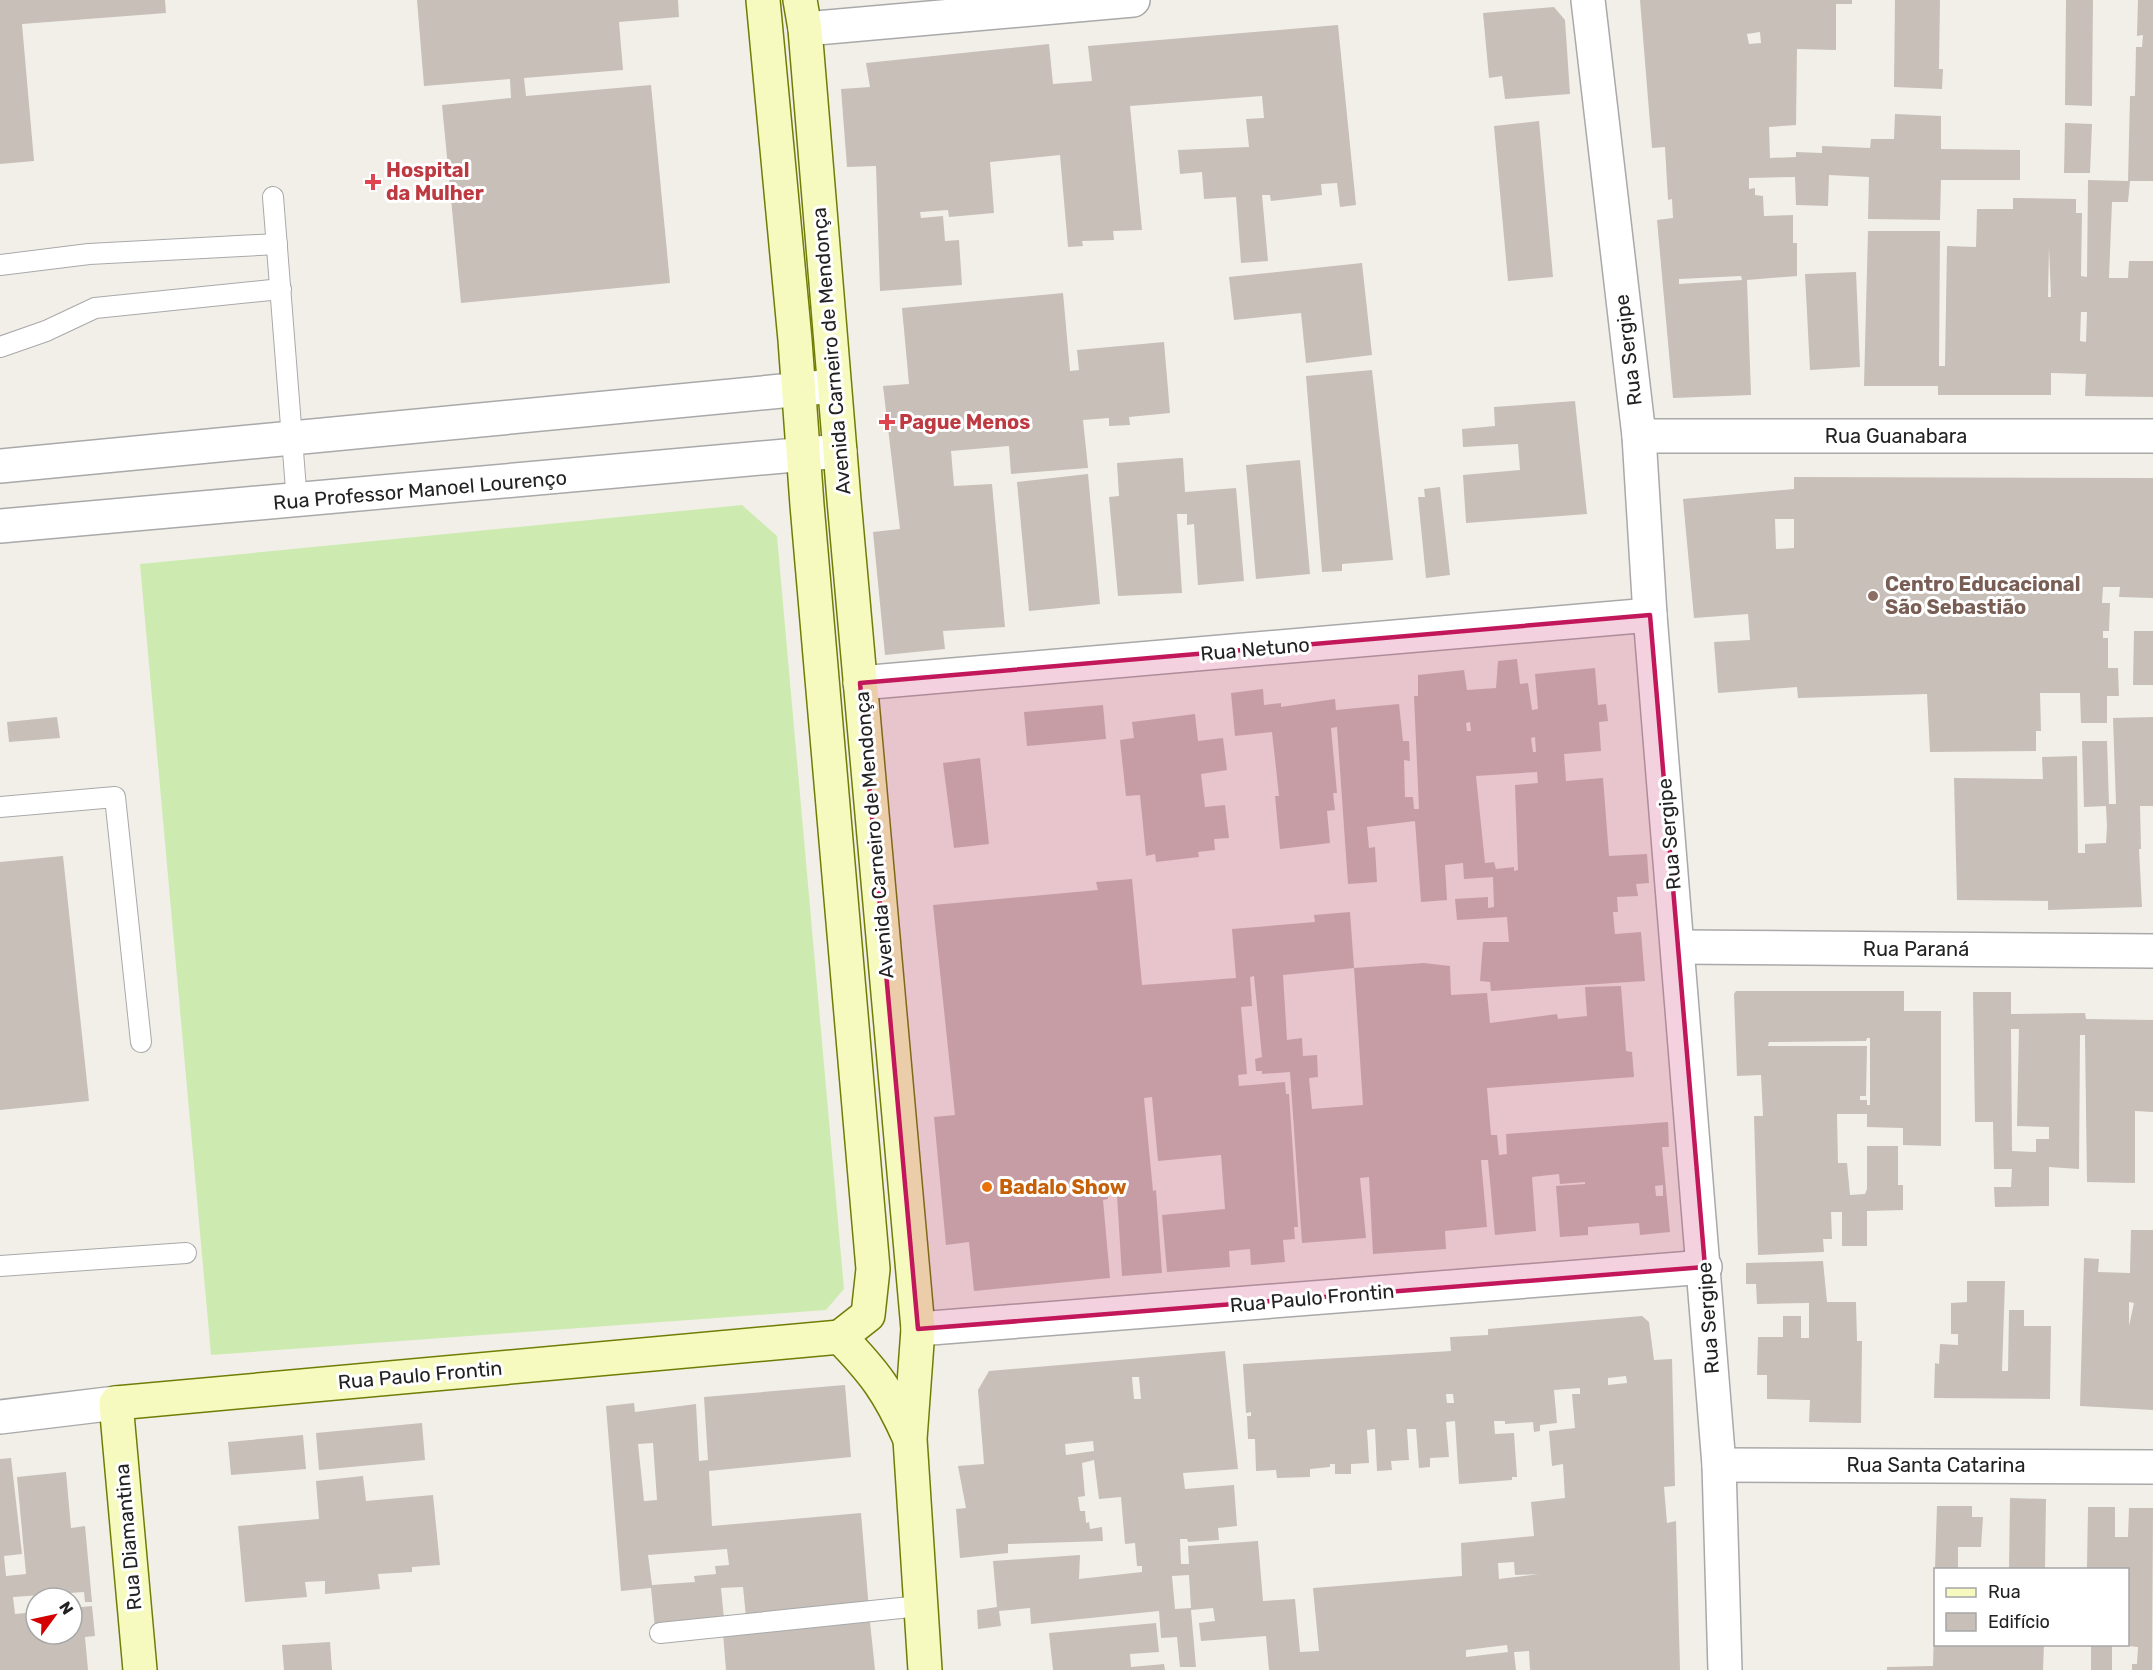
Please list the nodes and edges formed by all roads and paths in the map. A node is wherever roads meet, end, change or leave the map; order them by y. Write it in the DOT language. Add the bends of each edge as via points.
graph roads {
  1 [pos="763,0"];
  2 [pos="1133,0"];
  3 [pos="1588,0"];
  4 [pos="802,15"];
  5 [pos="273,197"];
  6 [pos="277,244"];
  7 [pos="0,265"];
  8 [pos="281,289"];
  9 [pos="0,347"];
  10 [pos="834,386"];
  11 [pos="799,391"];
  12 [pos="1638,436"];
  13 [pos="2153,436"];
  14 [pos="292,439"];
  15 [pos="840,451"];
  16 [pos="803,455"];
  17 [pos="0,466"];
  18 [pos="297,502"];
  19 [pos="0,526"];
  20 [pos="1650,615"];
  21 [pos="860,683"];
  22 [pos="0,807"];
  23 [pos="1678,947"];
  24 [pos="2153,951"];
  25 [pos="141,1042"];
  26 [pos="186,1253"];
  27 [pos="0,1266"];
  28 [pos="1705,1267"];
  29 [pos="918,1329"];
  30 [pos="840,1336"];
  31 [pos="116,1403"];
  32 [pos="0,1417"];
  33 [pos="910,1439"];
  34 [pos="1719,1464"];
  35 [pos="2153,1467"];
  36 [pos="920,1606"];
  37 [pos="660,1633"];
  38 [pos="140,1670"];
  39 [pos="925,1670"];
  40 [pos="1725,1670"];
  1 -- 11 [label="main road, Avenida Carneiro de Mendonça"];
  2 -- 4 [label="street"];
  3 -- 12 [label="street, Rua Sergipe"];
  4 -- 10 [label="main road, Avenida Carneiro de Mendonça"];
  5 -- 6 [label="lane"];
  6 -- 7 [label="lane" via="89,254"];
  6 -- 8 [label="lane"];
  8 -- 9 [label="lane" via="95,308"];
  8 -- 14 [label="lane"];
  10 -- 11 [label="street"];
  10 -- 15 [label="main road, Avenida Carneiro de Mendonça"];
  11 -- 14 [label="street"];
  11 -- 16 [label="main road, Avenida Carneiro de Mendonça"];
  12 -- 13 [label="street, Rua Guanabara"];
  12 -- 20 [label="street, Rua Sergipe"];
  14 -- 17 [label="street"];
  14 -- 18 [label="lane"];
  15 -- 16 [label="street, Rua Professor Manoel Lourenço"];
  15 -- 21 [label="main road, Avenida Carneiro de Mendonça"];
  16 -- 18 [label="street, Rua Professor Manoel Lourenço"];
  16 -- 30 [label="main road, Avenida Carneiro de Mendonça" via="873,1269 868,1315"];
  18 -- 19 [label="street, Rua Professor Manoel Lourenço"];
  20 -- 21 [label="street, Rua Netuno"];
  20 -- 23 [label="street, Rua Sergipe"];
  21 -- 29 [label="main road, Avenida Carneiro de Mendonça"];
  22 -- 25 [label="lane" via="115,797"];
  23 -- 24 [label="street, Rua Paraná"];
  23 -- 28 [label="street, Rua Sergipe"];
  26 -- 27 [label="lane"];
  28 -- 29 [label="street, Rua Paulo Frontin"];
  28 -- 34 [label="street, Rua Sergipe"];
  29 -- 33 [label="main road, Avenida Carneiro de Mendonça"];
  30 -- 31 [label="main road, Rua Paulo Frontin"];
  30 -- 33 [label="main road" via="875,1373"];
  31 -- 32 [label="street, Rua Paulo Frontin"];
  31 -- 38 [label="main road, Rua Diamantina"];
  33 -- 36 [label="main road, Avenida Carneiro de Mendonça"];
  34 -- 35 [label="street, Rua Santa Catarina"];
  34 -- 40 [label="street, Rua Sergipe"];
  36 -- 37 [label="lane"];
  36 -- 39 [label="main road, Avenida Carneiro de Mendonça"];
}
